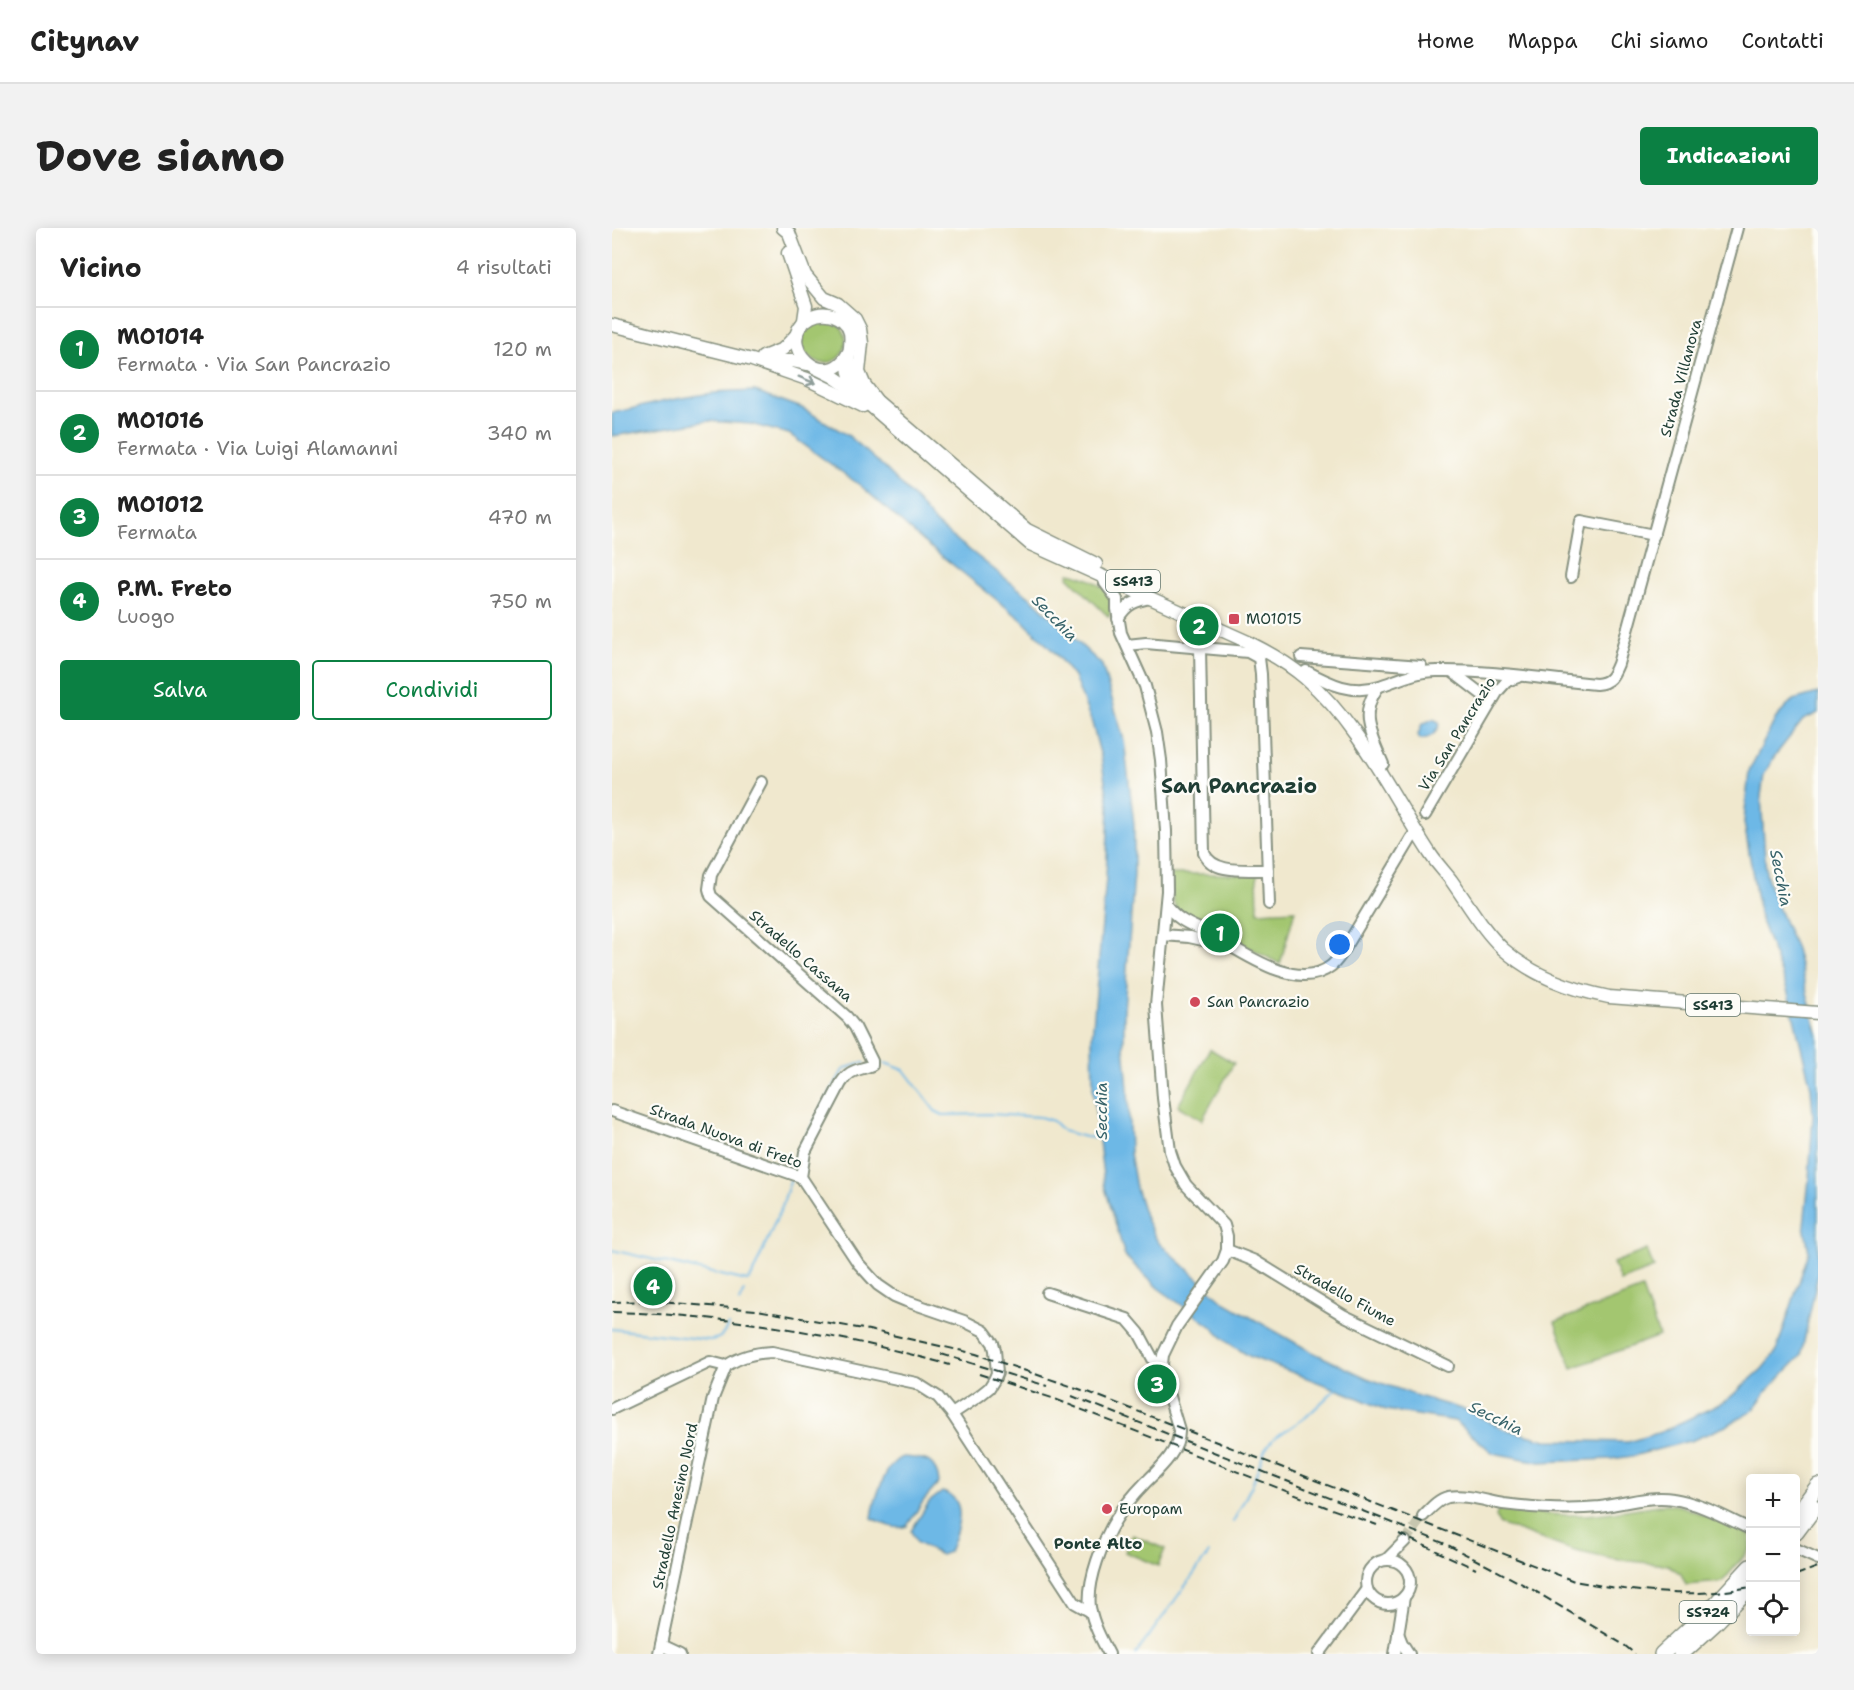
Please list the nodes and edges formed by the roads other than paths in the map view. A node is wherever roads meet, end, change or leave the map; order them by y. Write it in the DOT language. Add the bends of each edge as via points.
graph roads {
  1 [pos="783,228"];
  2 [pos="1737,228"];
  3 [pos="799,285"];
  4 [pos="835,316"];
  5 [pos="612,325"];
  6 [pos="799,331"];
  7 [pos="851,347"];
  8 [pos="752,360"];
  9 [pos="812,366"];
  10 [pos="876,400"];
  11 [pos="887,422"];
  12 [pos="1654,535"];
  13 [pos="1102,576"];
  14 [pos="1571,576"];
  15 [pos="1152,598"];
  16 [pos="1119,619"];
  17 [pos="1127,645"];
  18 [pos="1200,648"];
  19 [pos="1301,657"];
  20 [pos="1385,663"];
  21 [pos="1421,666"];
  22 [pos="1306,671"];
  23 [pos="1449,671"];
  24 [pos="1521,676"];
  25 [pos="1380,686"];
  26 [pos="1492,702"];
  27 [pos="1383,764"];
  28 [pos="761,782"];
  29 [pos="1425,815"];
  30 [pos="1412,837"];
  31 [pos="1268,870"];
  32 [pos="1452,881"];
  33 [pos="1269,904"];
  34 [pos="1166,905"];
  35 [pos="1164,923"];
  36 [pos="1191,927"];
  37 [pos="1162,935"];
  38 [pos="1227,946"];
  39 [pos="1818,1013"];
  40 [pos="612,1111"];
  41 [pos="801,1177"];
  42 [pos="1227,1250"];
  43 [pos="1047,1293"];
  44 [pos="1162,1364"];
  45 [pos="726,1366"];
  46 [pos="1448,1366"];
  47 [pos="612,1409"];
  48 [pos="952,1414"];
  49 [pos="1818,1486"];
  50 [pos="1818,1503"];
  51 [pos="1800,1511"];
  52 [pos="1423,1516"];
  53 [pos="1746,1526"];
  54 [pos="1799,1528"];
  55 [pos="1800,1550"];
  56 [pos="1818,1559"];
  57 [pos="1386,1560"];
  58 [pos="1402,1565"];
  59 [pos="1746,1571"];
  60 [pos="1367,1589"];
  61 [pos="1746,1591"];
  62 [pos="1404,1597"];
  63 [pos="1374,1599"];
  64 [pos="1387,1604"];
  65 [pos="1351,1611"];
  66 [pos="1091,1612"];
  67 [pos="1398,1628"];
  68 [pos="660,1649"];
  69 [pos="680,1654"];
  70 [pos="1109,1654"];
  71 [pos="1319,1654"];
  72 [pos="1395,1654"];
  73 [pos="1409,1654"];
  74 [pos="1662,1654"];
  75 [pos="1681,1654"];
  1 -- 3 [label="main road, SS413"];
  1 -- 10 [label="main road, SS413" via="789,233 805,275 824,298 855,319 862,343 860,372"];
  2 -- 12 [label="street, Strada Villanova"];
  3 -- 4 [label="main road, SS413"];
  3 -- 6 [label="main road, SS413" via="806,306"];
  4 -- 6 [label="main road" via="818,314 804,322"];
  4 -- 7 [label="main road, SS413" via="849,328"];
  5 -- 8 [label="main road"];
  6 -- 8 [label="main road" via="777,353"];
  6 -- 9 [label="main road, SS413" via="797,347"];
  7 -- 9 [label="main road" via="834,367"];
  7 -- 10 [label="main road, SS413" via="848,359 853,382"];
  8 -- 9 [label="main road" via="793,361"];
  8 -- 11 [label="main road, one-way" via="807,379 860,404"];
  9 -- 11 [label="main road, SS413" via="850,388"];
  10 -- 22 [label="main road, SS413" via="1027,530 1251,634"];
  11 -- 13 [label="main road, SS413" via="1030,544"];
  12 -- 14 [label="street" via="1581,521"];
  12 -- 24 [label="street, Strada Villanova" via="1618,664 1610,680 1596,684"];
  13 -- 15 [label="main road, SS413"];
  13 -- 16 [label="street" via="1117,599"];
  15 -- 16 [label="street" via="1131,603"];
  15 -- 32 [label="main road, SS413" via="1248,642 1305,678 1356,737 1433,858"];
  16 -- 17 [label="street"];
  17 -- 18 [label="street"];
  17 -- 34 [label="street" via="1157,732 1166,831"];
  18 -- 31 [label="street" via="1253,653 1261,662"];
  18 -- 31 [label="street" via="1204,853 1210,863 1222,867"];
  19 -- 20 [label="street"];
  20 -- 21 [label="street"];
  20 -- 25 [label="street"];
  22 -- 25 [label="street" via="1343,688 1365,690"];
  22 -- 27 [label="main road, SS413" via="1346,714"];
  23 -- 24 [label="street"];
  23 -- 25 [label="street" via="1429,671"];
  23 -- 26 [label="street"];
  24 -- 26 [label="street, Via San Pancrazio" via="1507,681"];
  25 -- 27 [label="street" via="1369,702 1368,726"];
  26 -- 29 [label="street, Via San Pancrazio"];
  27 -- 32 [label="main road, SS413"];
  28 -- 41 [label="street, Stradello Cassana" via="711,875 711,896 847,1017 872,1061 870,1067 849,1073 841,1083 805,1152"];
  30 -- 38 [label="street" via="1343,952 1326,969 1313,974 1291,974"];
  31 -- 33 [label="street"];
  32 -- 39 [label="main road, SS413" via="1503,949 1526,966 1571,988 1609,997"];
  34 -- 35 [label="street"];
  34 -- 36 [label="street"];
  35 -- 36 [label="street"];
  35 -- 37 [label="street"];
  36 -- 38 [label="street"];
  37 -- 38 [label="street"];
  37 -- 42 [label="street" via="1156,1005 1170,1151 1186,1185 1224,1226"];
  40 -- 41 [label="street, Strada Nuova di Freto"];
  41 -- 48 [label="street, Strada Nuova di Freto" via="858,1263 878,1285 894,1296 978,1327 988,1335 997,1357 994,1380 980,1396"];
  42 -- 44 [label="street" via="1177,1326 1165,1348"];
  42 -- 46 [label="street, Stradello Fiume" via="1254,1261 1352,1320"];
  43 -- 44 [label="street" via="1127,1319 1154,1361"];
  44 -- 66 [label="street" via="1179,1437 1162,1465 1126,1504 1108,1531 1092,1574"];
  45 -- 47 [label="street" via="710,1362"];
  45 -- 48 [label="street" via="753,1354 772,1352 916,1383 938,1397"];
  45 -- 68 [label="street, Stradello Anesino Nord" via="713,1398"];
  48 -- 66 [label="street" via="1075,1603"];
  49 -- 51 [label="highway"];
  50 -- 54 [label="highway"];
  52 -- 53 [label="street" via="1447,1497 1570,1509 1670,1498"];
  55 -- 56 [label="street"];
  57 -- 58 [label="street"];
  57 -- 58 [label="street" via="1403,1544"];
  57 -- 60 [label="street" via="1370,1570"];
  58 -- 62 [label="street" via="1409,1577"];
  59 -- 74 [label="highway, SS724"];
  60 -- 63 [label="street"];
  60 -- 65 [label="street"];
  61 -- 75 [label="highway, SS724"];
  62 -- 64 [label="street"];
  62 -- 67 [label="street"];
  63 -- 64 [label="street"];
  63 -- 65 [label="street"];
  64 -- 67 [label="street"];
  65 -- 71 [label="street"];
  66 -- 70 [label="street"];
  67 -- 72 [label="street"];
  67 -- 73 [label="street"];
  68 -- 69 [label="street"];
}
